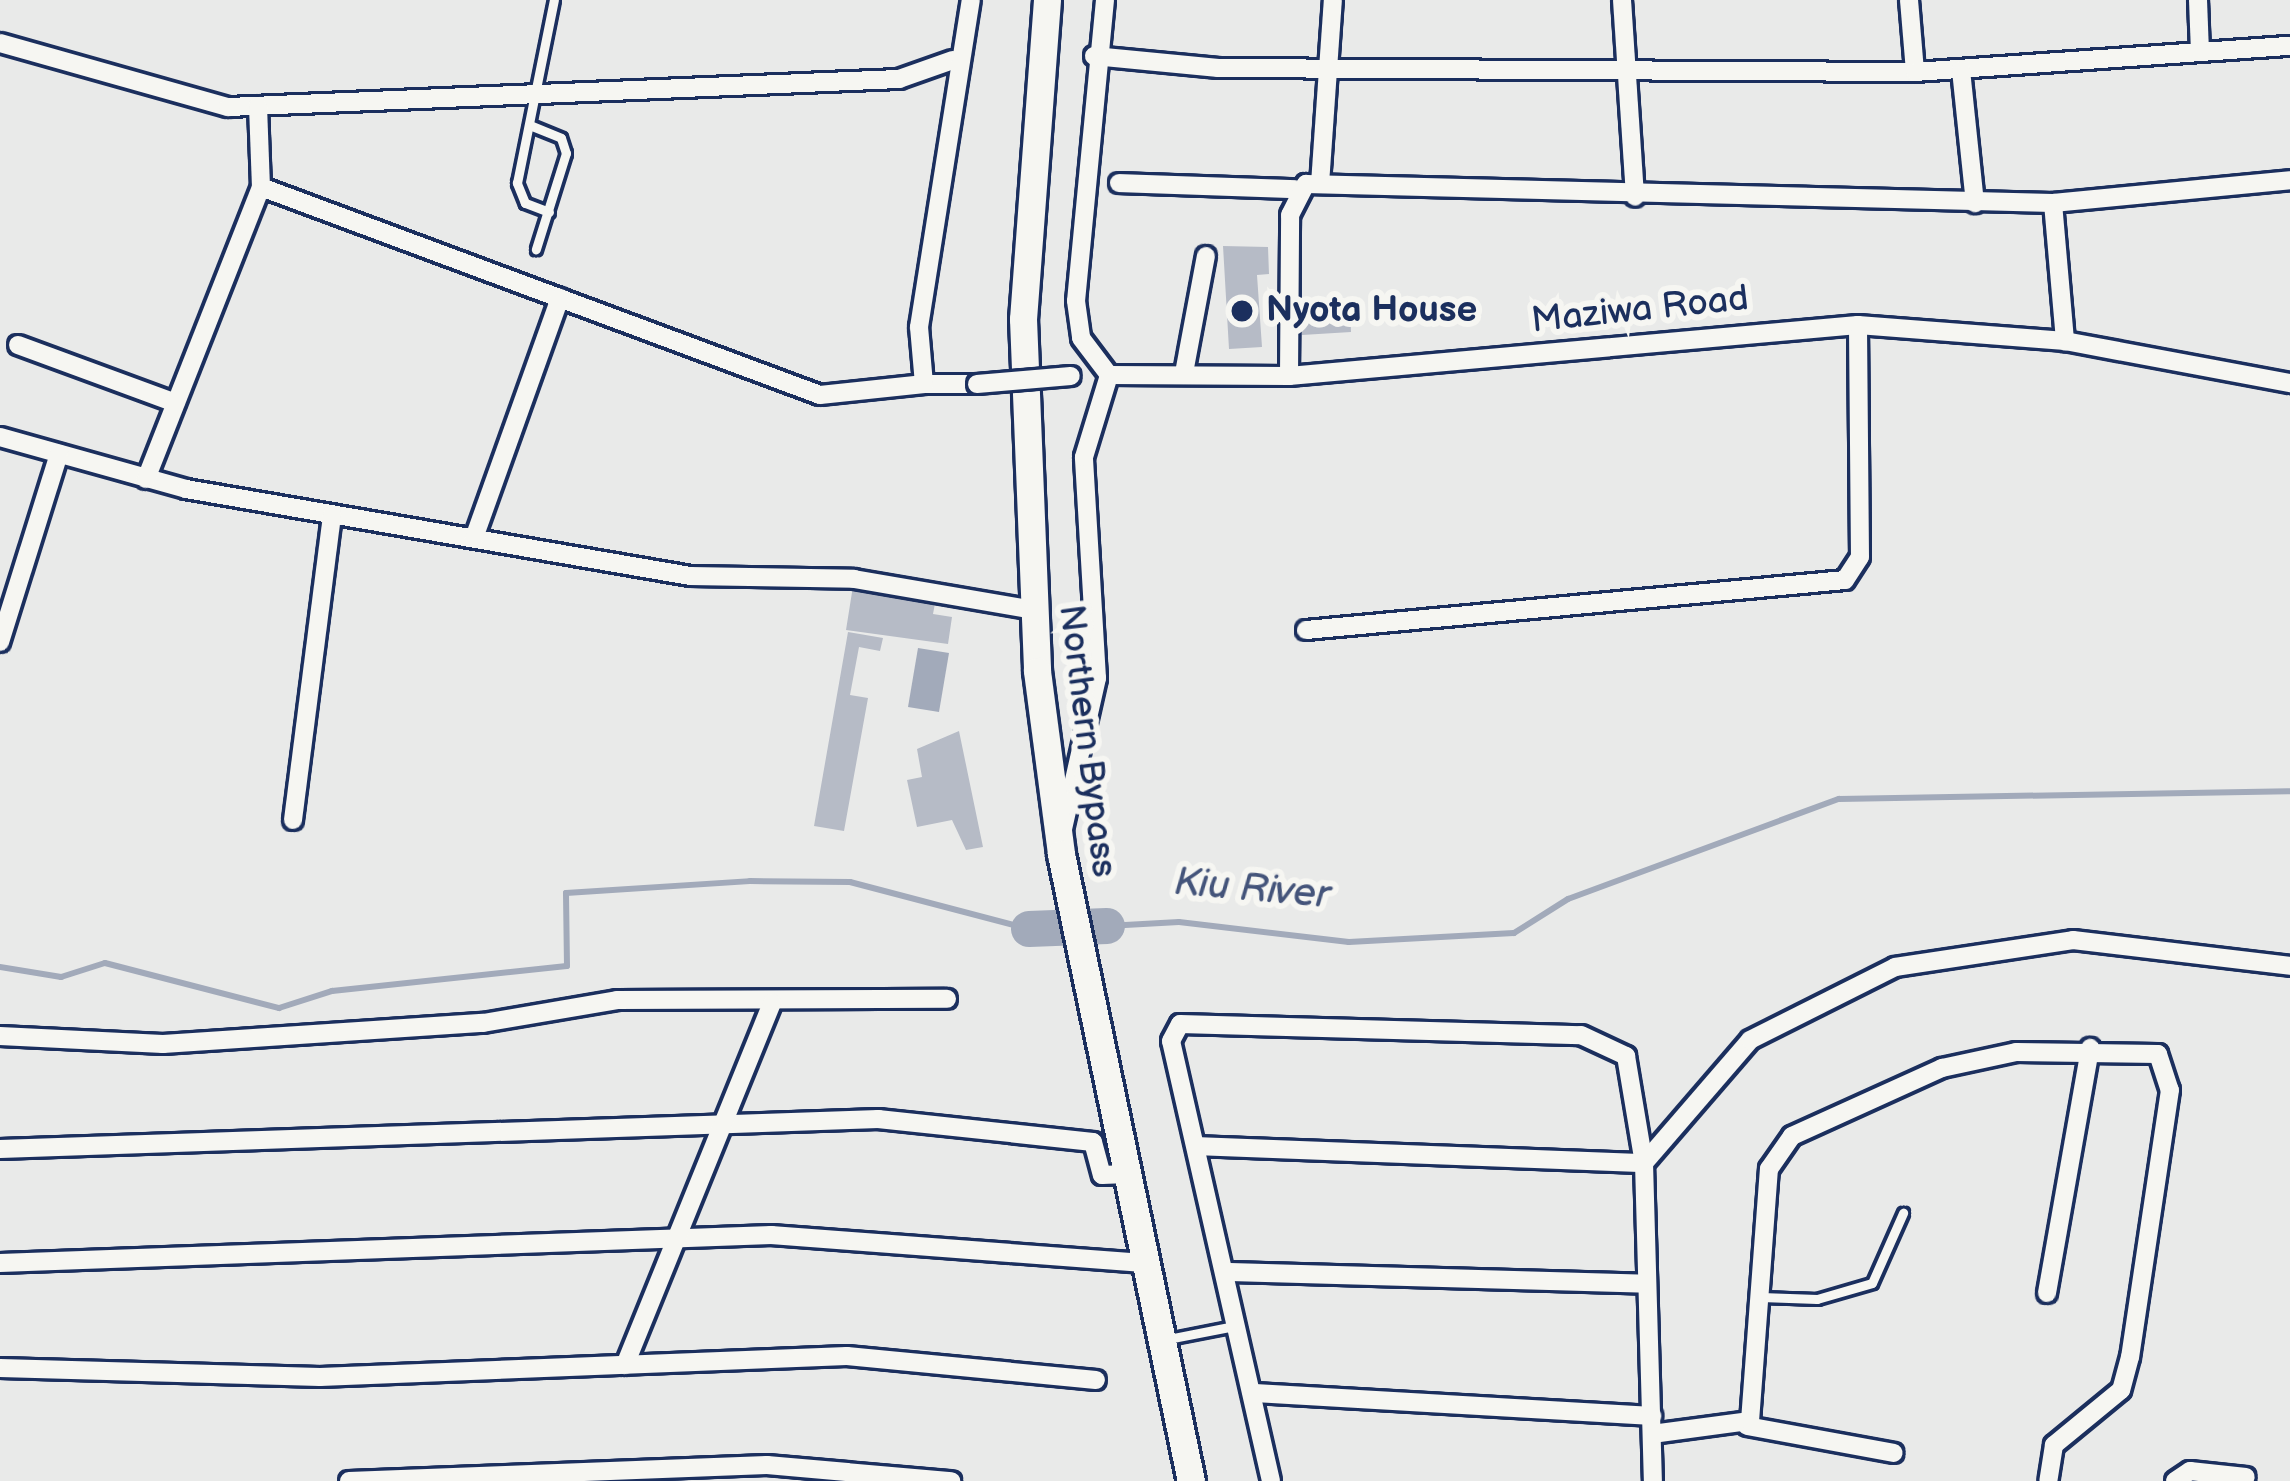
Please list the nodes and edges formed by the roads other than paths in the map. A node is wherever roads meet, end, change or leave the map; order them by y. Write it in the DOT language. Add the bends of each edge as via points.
graph roads {
  1 [pos="554,0"];
  2 [pos="971,0"];
  3 [pos="1047,0"];
  4 [pos="1105,0"];
  5 [pos="1333,0"];
  6 [pos="1622,0"];
  7 [pos="1909,0"];
  8 [pos="2198,0"];
  9 [pos="0,44"];
  10 [pos="2290,46"];
  11 [pos="2200,50"];
  12 [pos="1094,56"];
  13 [pos="953,60"];
  14 [pos="1328,68"];
  15 [pos="1622,70"];
  16 [pos="1961,70"];
  17 [pos="1915,72"];
  18 [pos="543,95"];
  19 [pos="258,106"];
  20 [pos="532,126"];
  21 [pos="2290,180"];
  22 [pos="1119,184"];
  23 [pos="1319,184"];
  24 [pos="261,187"];
  25 [pos="1295,189"];
  26 [pos="1635,197"];
  27 [pos="1975,203"];
  28 [pos="2053,203"];
  29 [pos="549,212"];
  30 [pos="536,249"];
  31 [pos="1206,256"];
  32 [pos="560,298"];
  33 [pos="1858,325"];
  34 [pos="2065,341"];
  35 [pos="18,345"];
  36 [pos="1184,373"];
  37 [pos="1109,375"];
  38 [pos="1289,376"];
  39 [pos="2290,383"];
  40 [pos="924,384"];
  41 [pos="176,403"];
  42 [pos="0,437"];
  43 [pos="59,454"];
  44 [pos="146,479"];
  45 [pos="332,514"];
  46 [pos="474,538"];
  47 [pos="1033,610"];
  48 [pos="1306,630"];
  49 [pos="0,643"];
  50 [pos="293,820"];
  51 [pos="1060,843"];
  52 [pos="2290,966"];
  53 [pos="947,999"];
  54 [pos="772,1003"];
  55 [pos="0,1036"];
  56 [pos="2090,1048"];
  57 [pos="719,1117"];
  58 [pos="1197,1146"];
  59 [pos="0,1149"];
  60 [pos="1643,1163"];
  61 [pos="1128,1174"];
  62 [pos="1903,1213"];
  63 [pos="668,1241"];
  64 [pos="0,1263"];
  65 [pos="1148,1263"];
  66 [pos="1230,1272"];
  67 [pos="1647,1284"];
  68 [pos="2047,1293"];
  69 [pos="1758,1297"];
  70 [pos="1241,1325"];
  71 [pos="1163,1340"];
  72 [pos="625,1365"];
  73 [pos="0,1368"];
  74 [pos="1096,1380"];
  75 [pos="1255,1393"];
  76 [pos="1652,1425"];
  77 [pos="1747,1426"];
  78 [pos="1894,1453"];
  79 [pos="2246,1477"];
  80 [pos="349,1481"];
  81 [pos="951,1481"];
  82 [pos="1190,1481"];
  83 [pos="1271,1481"];
  84 [pos="1653,1481"];
  85 [pos="2048,1481"];
  86 [pos="2175,1481"];
  1 -- 18 [label="lane"];
  2 -- 13 [label="street"];
  3 -- 47 [label="main road, Northern Bypass" via="1023,320"];
  4 -- 12 [label="street"];
  5 -- 14 [label="street"];
  6 -- 15 [label="street"];
  7 -- 17 [label="street"];
  8 -- 11 [label="street"];
  9 -- 19 [label="street" via="203,103"];
  10 -- 11 [label="street"];
  11 -- 16 [label="street"];
  12 -- 14 [label="street"];
  12 -- 37 [label="street" via="1076,301 1081,338"];
  13 -- 18 [label="street" via="899,80"];
  13 -- 40 [label="street" via="919,327"];
  14 -- 15 [label="street"];
  14 -- 23 [label="street"];
  15 -- 17 [label="street"];
  15 -- 26 [label="street"];
  16 -- 17 [label="street"];
  16 -- 27 [label="street"];
  18 -- 19 [label="street"];
  18 -- 20 [label="lane"];
  19 -- 24 [label="street"];
  20 -- 29 [label="lane" via="517,194"];
  20 -- 29 [label="lane" via="561,138 566,153"];
  21 -- 28 [label="street"];
  22 -- 25 [label="street"];
  23 -- 25 [label="street"];
  23 -- 26 [label="street"];
  24 -- 32 [label="street, Maziwa Road"];
  24 -- 41 [label="street"];
  25 -- 38 [label="street"];
  26 -- 27 [label="street"];
  27 -- 28 [label="street"];
  28 -- 34 [label="street"];
  29 -- 30 [label="lane"];
  31 -- 36 [label="street"];
  32 -- 40 [label="street, Maziwa Road" via="820,394"];
  32 -- 46 [label="street"];
  33 -- 34 [label="street, Maziwa Road"];
  33 -- 38 [label="street, Maziwa Road"];
  33 -- 48 [label="street" via="1860,557 1845,580"];
  34 -- 39 [label="street, Maziwa Road"];
  35 -- 41 [label="street"];
  36 -- 37 [label="street, Maziwa Road"];
  36 -- 38 [label="street, Maziwa Road"];
  37 -- 40 [label="street, Maziwa Road, bridge"];
  37 -- 51 [label="street" via="1084,457 1097,678"];
  41 -- 44 [label="street"];
  42 -- 43 [label="street"];
  43 -- 44 [label="street"];
  43 -- 49 [label="street"];
  44 -- 45 [label="street"];
  45 -- 46 [label="street"];
  45 -- 50 [label="street"];
  46 -- 47 [label="street" via="689,576 854,579"];
  47 -- 51 [label="main road, Northern Bypass"];
  51 -- 61 [label="main road, Northern Bypass"];
  52 -- 60 [label="street" via="2073,940 1895,967 1750,1040"];
  53 -- 54 [label="street"];
  54 -- 55 [label="street" via="617,1000 484,1023 142,1045"];
  54 -- 57 [label="street"];
  56 -- 68 [label="street"];
  56 -- 69 [label="street" via="1942,1069 1792,1136 1768,1169"];
  56 -- 85 [label="street" via="2158,1054 2170,1090 2121,1390 2054,1445"];
  57 -- 59 [label="street"];
  57 -- 61 [label="street" via="878,1119 1093,1142 1102,1175"];
  57 -- 63 [label="street"];
  58 -- 60 [label="street"];
  58 -- 60 [label="street" via="1171,1041 1180,1024 1581,1035 1626,1056"];
  58 -- 66 [label="street"];
  60 -- 67 [label="street"];
  61 -- 65 [label="main road, Northern Bypass"];
  62 -- 69 [label="lane" via="1872,1283 1817,1299"];
  63 -- 64 [label="street"];
  63 -- 65 [label="street" via="864,1239"];
  63 -- 72 [label="street"];
  65 -- 71 [label="main road, Northern Bypass"];
  66 -- 67 [label="street"];
  66 -- 70 [label="street"];
  67 -- 76 [label="street"];
  69 -- 77 [label="street"];
  70 -- 71 [label="lane"];
  70 -- 75 [label="street"];
  71 -- 82 [label="main road, Northern Bypass"];
  72 -- 73 [label="street" via="320,1377"];
  72 -- 74 [label="street" via="847,1356"];
  75 -- 76 [label="street"];
  75 -- 83 [label="street"];
  76 -- 77 [label="street"];
  76 -- 84 [label="street"];
  77 -- 78 [label="street"];
  79 -- 86 [label="street" via="2190,1471"];
  80 -- 81 [label="street" via="767,1466"];
}
